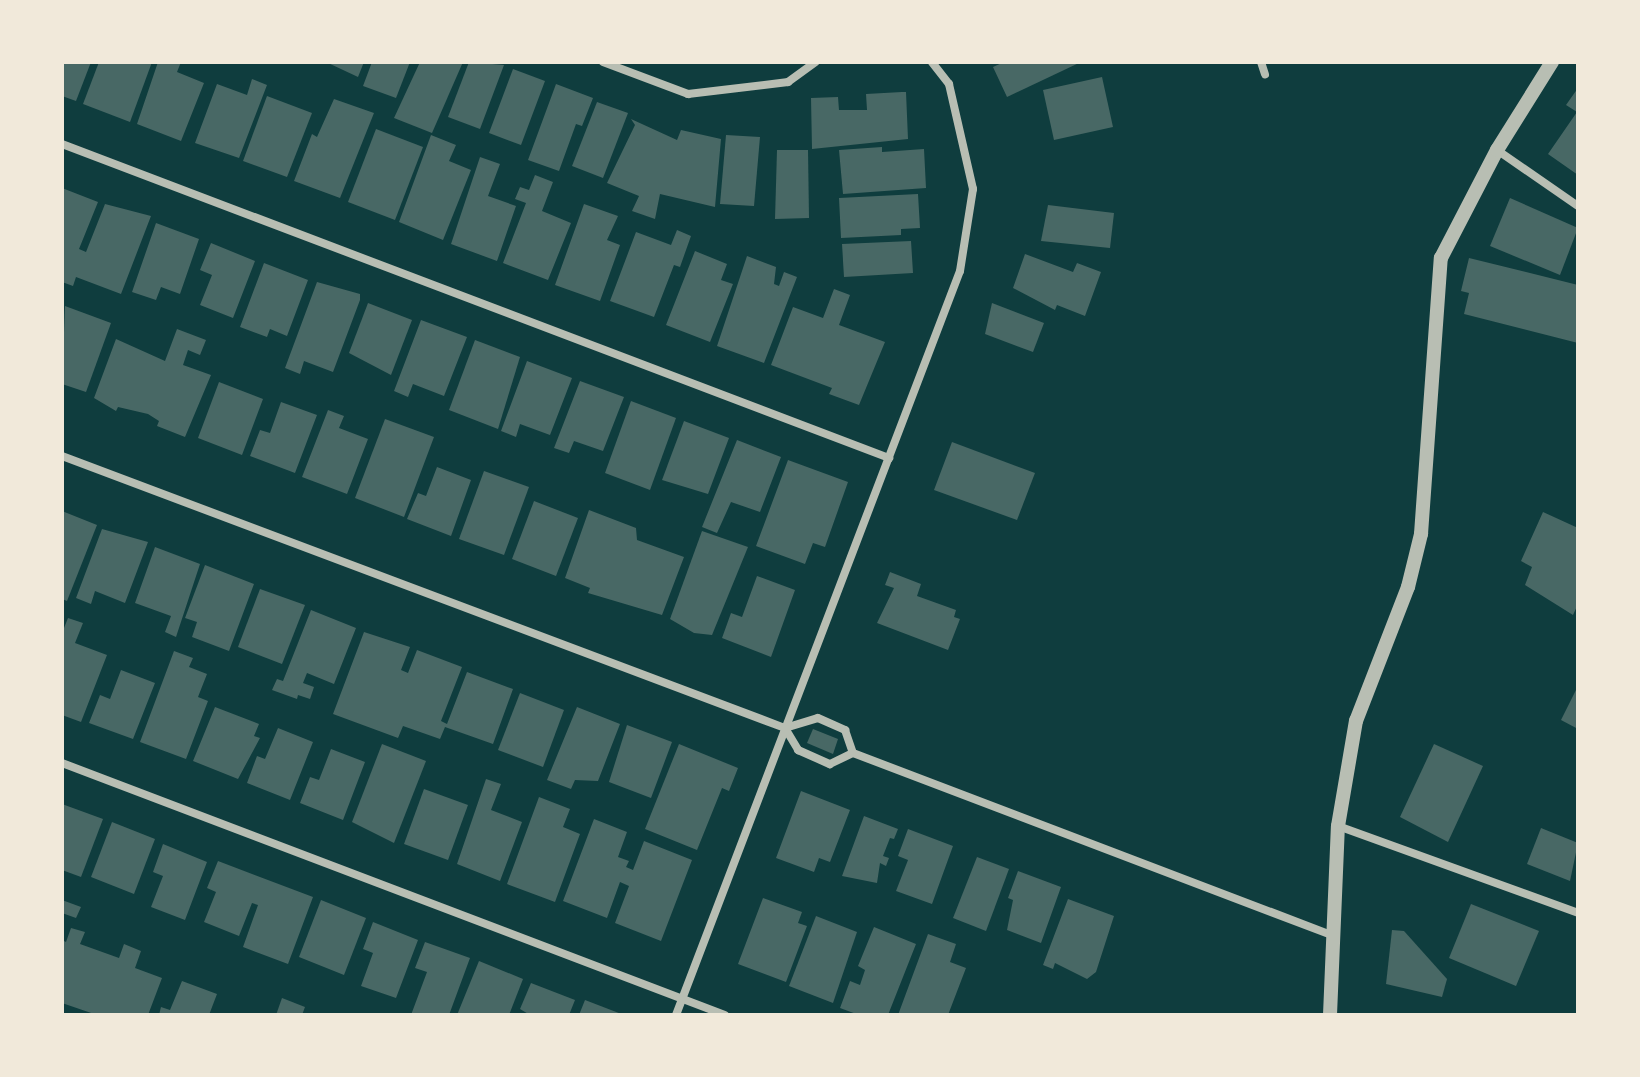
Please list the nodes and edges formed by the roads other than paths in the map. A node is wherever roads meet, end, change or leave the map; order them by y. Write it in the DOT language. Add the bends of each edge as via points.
graph roads {
  1 [pos="603,62"];
  2 [pos="816,62"];
  3 [pos="932,62"];
  4 [pos="1261,62"];
  5 [pos="1552,62"];
  6 [pos="1265,74"];
  7 [pos="62,144"];
  8 [pos="1497,150"];
  9 [pos="1578,206"];
  10 [pos="62,456"];
  11 [pos="889,458"];
  12 [pos="785,728"];
  13 [pos="853,753"];
  14 [pos="62,763"];
  15 [pos="1338,826"];
  16 [pos="1578,913"];
  17 [pos="1334,936"];
  18 [pos="683,997"];
  19 [pos="676,1015"];
  20 [pos="725,1015"];
  21 [pos="1330,1015"];
  1 -- 2 [label="street" via="688,94 788,82"];
  3 -- 11 [label="street" via="949,84 973,189 960,271"];
  4 -- 6 [label="street"];
  5 -- 8 [label="street"];
  7 -- 11 [label="street"];
  8 -- 9 [label="street"];
  8 -- 15 [label="street" via="1441,258 1421,534 1408,587 1356,721"];
  10 -- 12 [label="street"];
  11 -- 12 [label="street"];
  12 -- 13 [label="street" via="798,750 830,764"];
  12 -- 13 [label="street" via="818,718 845,730"];
  12 -- 18 [label="street"];
  13 -- 17 [label="street"];
  14 -- 18 [label="street"];
  15 -- 16 [label="street"];
  15 -- 17 [label="street"];
  17 -- 21 [label="street"];
  18 -- 19 [label="street"];
  18 -- 20 [label="street"];
}
